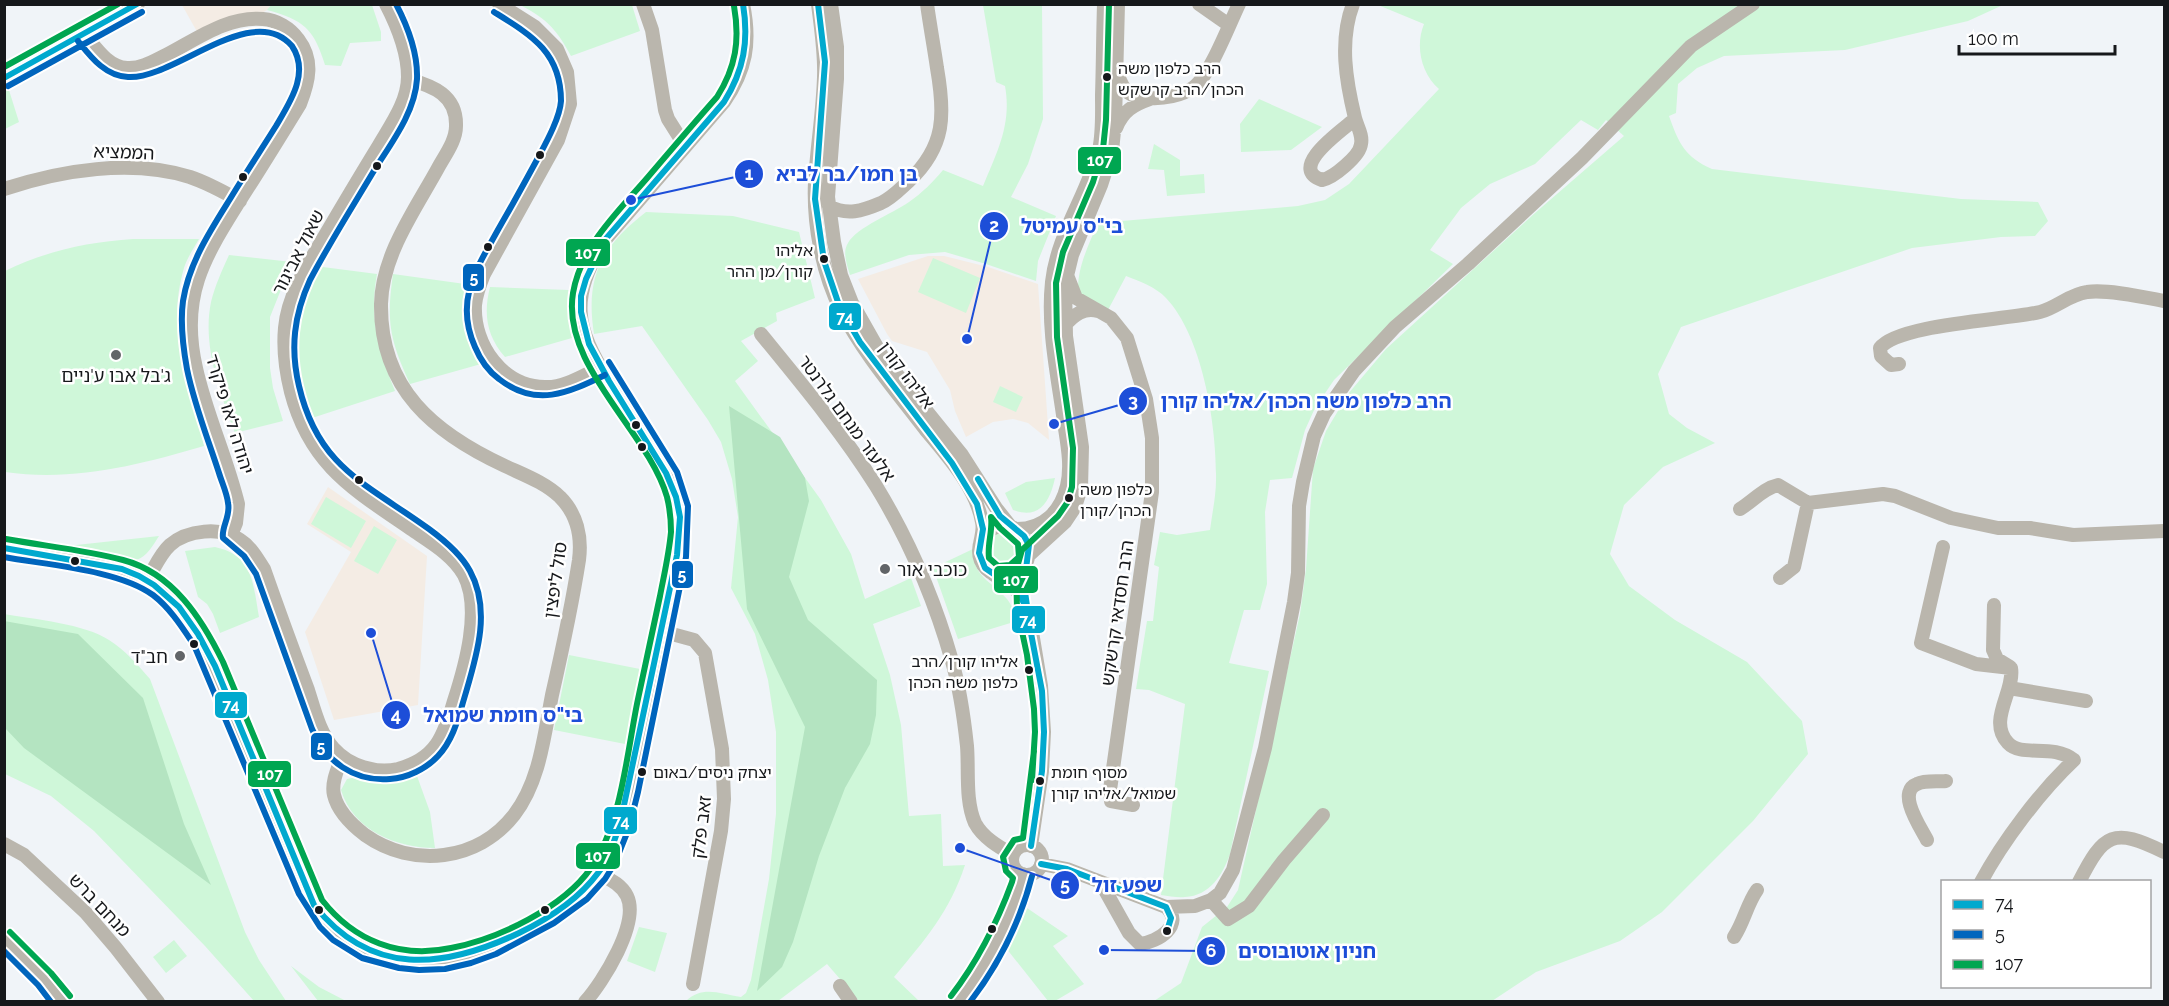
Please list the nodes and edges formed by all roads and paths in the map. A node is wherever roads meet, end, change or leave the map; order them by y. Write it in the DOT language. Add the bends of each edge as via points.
graph roads {
  1 [pos="138,4"];
  2 [pos="386,4"];
  3 [pos="500,4"];
  4 [pos="643,4"];
  5 [pos="743,4"];
  6 [pos="818,4"];
  7 [pos="831,4"];
  8 [pos="927,4"];
  9 [pos="1104,4"];
  10 [pos="1118,4"];
  11 [pos="1198,4"];
  12 [pos="1239,4"];
  13 [pos="1353,4"];
  14 [pos="1753,4"];
  15 [pos="1229,25"];
  16 [pos="85,34"];
  17 [pos="1116,71"];
  18 [pos="4,78"];
  19 [pos="408,79"];
  20 [pos="1153,98"];
  21 [pos="1355,119"];
  22 [pos="1115,130"];
  23 [pos="685,147"];
  24 [pos="4,189"];
  25 [pos="240,201"];
  26 [pos="829,206"];
  27 [pos="1067,275"];
  28 [pos="2164,301"];
  29 [pos="1102,312"];
  30 [pos="1065,325"];
  31 [pos="761,334"];
  32 [pos="1899,364"];
  33 [pos="601,368"];
  34 [pos="1808,503"];
  35 [pos="1740,509"];
  36 [pos="1014,528"];
  37 [pos="2164,531"];
  38 [pos="231,535"];
  39 [pos="980,544"];
  40 [pos="1943,547"];
  41 [pos="4,548"];
  42 [pos="1027,560"];
  43 [pos="993,574"];
  44 [pos="1780,578"];
  45 [pos="147,580"];
  46 [pos="1994,605"];
  47 [pos="1026,607"];
  48 [pos="662,631"];
  49 [pos="2012,668"];
  50 [pos="2009,688"];
  51 [pos="2086,701"];
  52 [pos="342,757"];
  53 [pos="1946,781"];
  54 [pos="1132,805"];
  55 [pos="1323,815"];
  56 [pos="1927,840"];
  57 [pos="4,844"];
  58 [pos="1031,846"];
  59 [pos="2164,852"];
  60 [pos="1013,855"];
  61 [pos="1041,864"];
  62 [pos="598,873"];
  63 [pos="1023,874"];
  64 [pos="1982,880"];
  65 [pos="2080,880"];
  66 [pos="1101,883"];
  67 [pos="1757,890"];
  68 [pos="1211,900"];
  69 [pos="1166,907"];
  70 [pos="1734,937"];
  71 [pos="4,938"];
  72 [pos="693,984"];
  73 [pos="840,986"];
  74 [pos="63,1002"];
  75 [pos="158,1002"];
  76 [pos="585,1002"];
  77 [pos="851,1002"];
  78 [pos="958,1002"];
  1 -- 16 [label="street"];
  2 -- 19 [label="street, שאול אביגור" via="400,35"];
  3 -- 33 [label="street" via="538,30 557,49 567,72 570,104 558,140 480,283 475,307 479,331 498,367 525,383 561,385"];
  4 -- 23 [label="street" via="652,30 665,110"];
  5 -- 23 [label="street" via="746,48 739,78"];
  6 -- 39 [label="street, אליהו קורן" via="825,62 815,199 829,279 860,342 968,488 982,521"];
  7 -- 26 [label="street, אליהו קורן" via="838,61"];
  8 -- 26 [label="street" via="943,114 942,128 930,158 889,200 858,212 840,212"];
  9 -- 36 [label="street" via="1099,148 1059,251 1052,283 1052,337 1068,449 1067,485 1050,518 1035,527"];
  10 -- 17 [label="street"];
  11 -- 15 [label="street"];
  12 -- 15 [label="street"];
  13 -- 21 [label="street" via="1344,51"];
  14 -- 68 [label="street" via="1691,46 1542,195 1395,327 1354,371 1324,414 1314,436 1303,482 1294,602 1265,748 1233,870 1220,893"];
  15 -- 20 [label="street" via="1200,82 1177,95"];
  16 -- 18 [label="street"];
  16 -- 25 [label="street, יהודה לאו פיקרד" via="109,61 128,68 152,62 238,19 268,20 290,30 309,62 309,75 300,104"];
  17 -- 20 [label="street" via="1123,88 1131,95"];
  17 -- 22 [label="street"];
  19 -- 52 [label="street, שאול אביגור" via="396,116 292,298 285,328 286,366 298,416 313,446 342,480 456,564 469,589 471,624 453,705 444,731 429,755 386,771 356,765"];
  19 -- 52 [label="street, סול ליפצין" via="444,93 453,107 456,129 383,279 381,318 391,363 414,404 432,423 558,495 575,520 580,549 534,779 522,804 504,827 467,850 446,856 416,855 388,847 357,829 338,805 333,785"];
  20 -- 22 [label="street" via="1134,105 1120,117"];
  22 -- 27 [label="street" via="1113,151"];
  23 -- 33 [label="street" via="615,227 585,279 580,304 582,328"];
  24 -- 25 [label="street, הממציא" via="63,172 139,169 188,176"];
  25 -- 38 [label="street, יהודה לאו פיקרד" via="204,262 192,302 190,326 196,368 238,504"];
  26 -- 36 [label="street, אליהו קורן" via="842,275 861,320 882,356 962,455"];
  27 -- 29 [label="street, הרב חסדאי קרשקש" via="1076,298"];
  27 -- 30 [label="street"];
  28 -- 32 [label="street" via="2086,292 2040,312 1919,331 1885,341 1880,348 1881,356 1892,365"];
  29 -- 30 [label="street" via="1080,312"];
  29 -- 54 [label="street, הרב חסדאי קרשקש" via="1120,327 1133,351 1152,438 1152,492 1110,790 1111,801"];
  30 -- 42 [label="street" via="1082,447 1081,488 1065,522"];
  31 -- 60 [label="street, אלעזר מנחם גלרנטר" via="854,453 906,541 952,662 975,822 987,838"];
  33 -- 48 [label="street" via="661,462 679,506 677,555"];
  34 -- 35 [label="street" via="1778,485 1769,487"];
  34 -- 37 [label="street" via="1883,494 1951,518 1998,528 2073,535"];
  34 -- 44 [label="street" via="1794,567"];
  36 -- 39 [label="street" via="998,526"];
  36 -- 42 [label="street" via="1028,543"];
  38 -- 45 [label="street" via="202,532 177,540"];
  38 -- 52 [label="street" via="246,545 264,569 316,713 332,748"];
  39 -- 43 [label="street" via="981,561"];
  40 -- 49 [label="street" via="1921,644 1976,664"];
  41 -- 45 [label="street" via="100,564"];
  42 -- 43 [label="street" via="1014,574"];
  42 -- 47 [label="street"];
  43 -- 47 [label="street" via="1017,590"];
  45 -- 62 [label="street" via="182,609 202,641 314,905 324,920 347,940 412,961 461,956 503,941 561,908"];
  46 -- 49 [label="street" via="1993,650 1997,659"];
  47 -- 58 [label="street" via="1040,675 1044,732"];
  48 -- 62 [label="street" via="625,804"];
  48 -- 72 [label="street, זאב פלק" via="694,640 705,653 722,749 721,831"];
  49 -- 50 [label="street"];
  50 -- 51 [label="street"];
  50 -- 64 [label="street" via="2001,714 2008,743 2026,750 2057,751 2073,760 1992,861"];
  53 -- 56 [label="street" via="1917,784 1909,791 1911,811"];
  55 -- 68 [label="street" via="1249,906 1228,919"];
  57 -- 75 [label="street, מנחם ברש" via="24,855 86,913"];
  58 -- 60 [label="street" via="1020,847"];
  58 -- 61 [label="street" via="1040,853"];
  59 -- 65 [label="street" via="2114,838 2097,849"];
  60 -- 63 [label="street" via="1014,867"];
  61 -- 63 [label="street" via="1034,873"];
  61 -- 66 [label="street" via="1067,869"];
  62 -- 76 [label="street" via="626,895 628,923 608,970"];
  63 -- 78 [label="street" via="996,944"];
  66 -- 69 [label="street"];
  66 -- 69 [label="street" via="1129,933 1140,944 1160,939 1167,931 1172,920"];
  67 -- 70 [label="street"];
  68 -- 69 [label="street" via="1187,907"];
  71 -- 74 [label="street"];
  73 -- 77 [label="street"];
}
